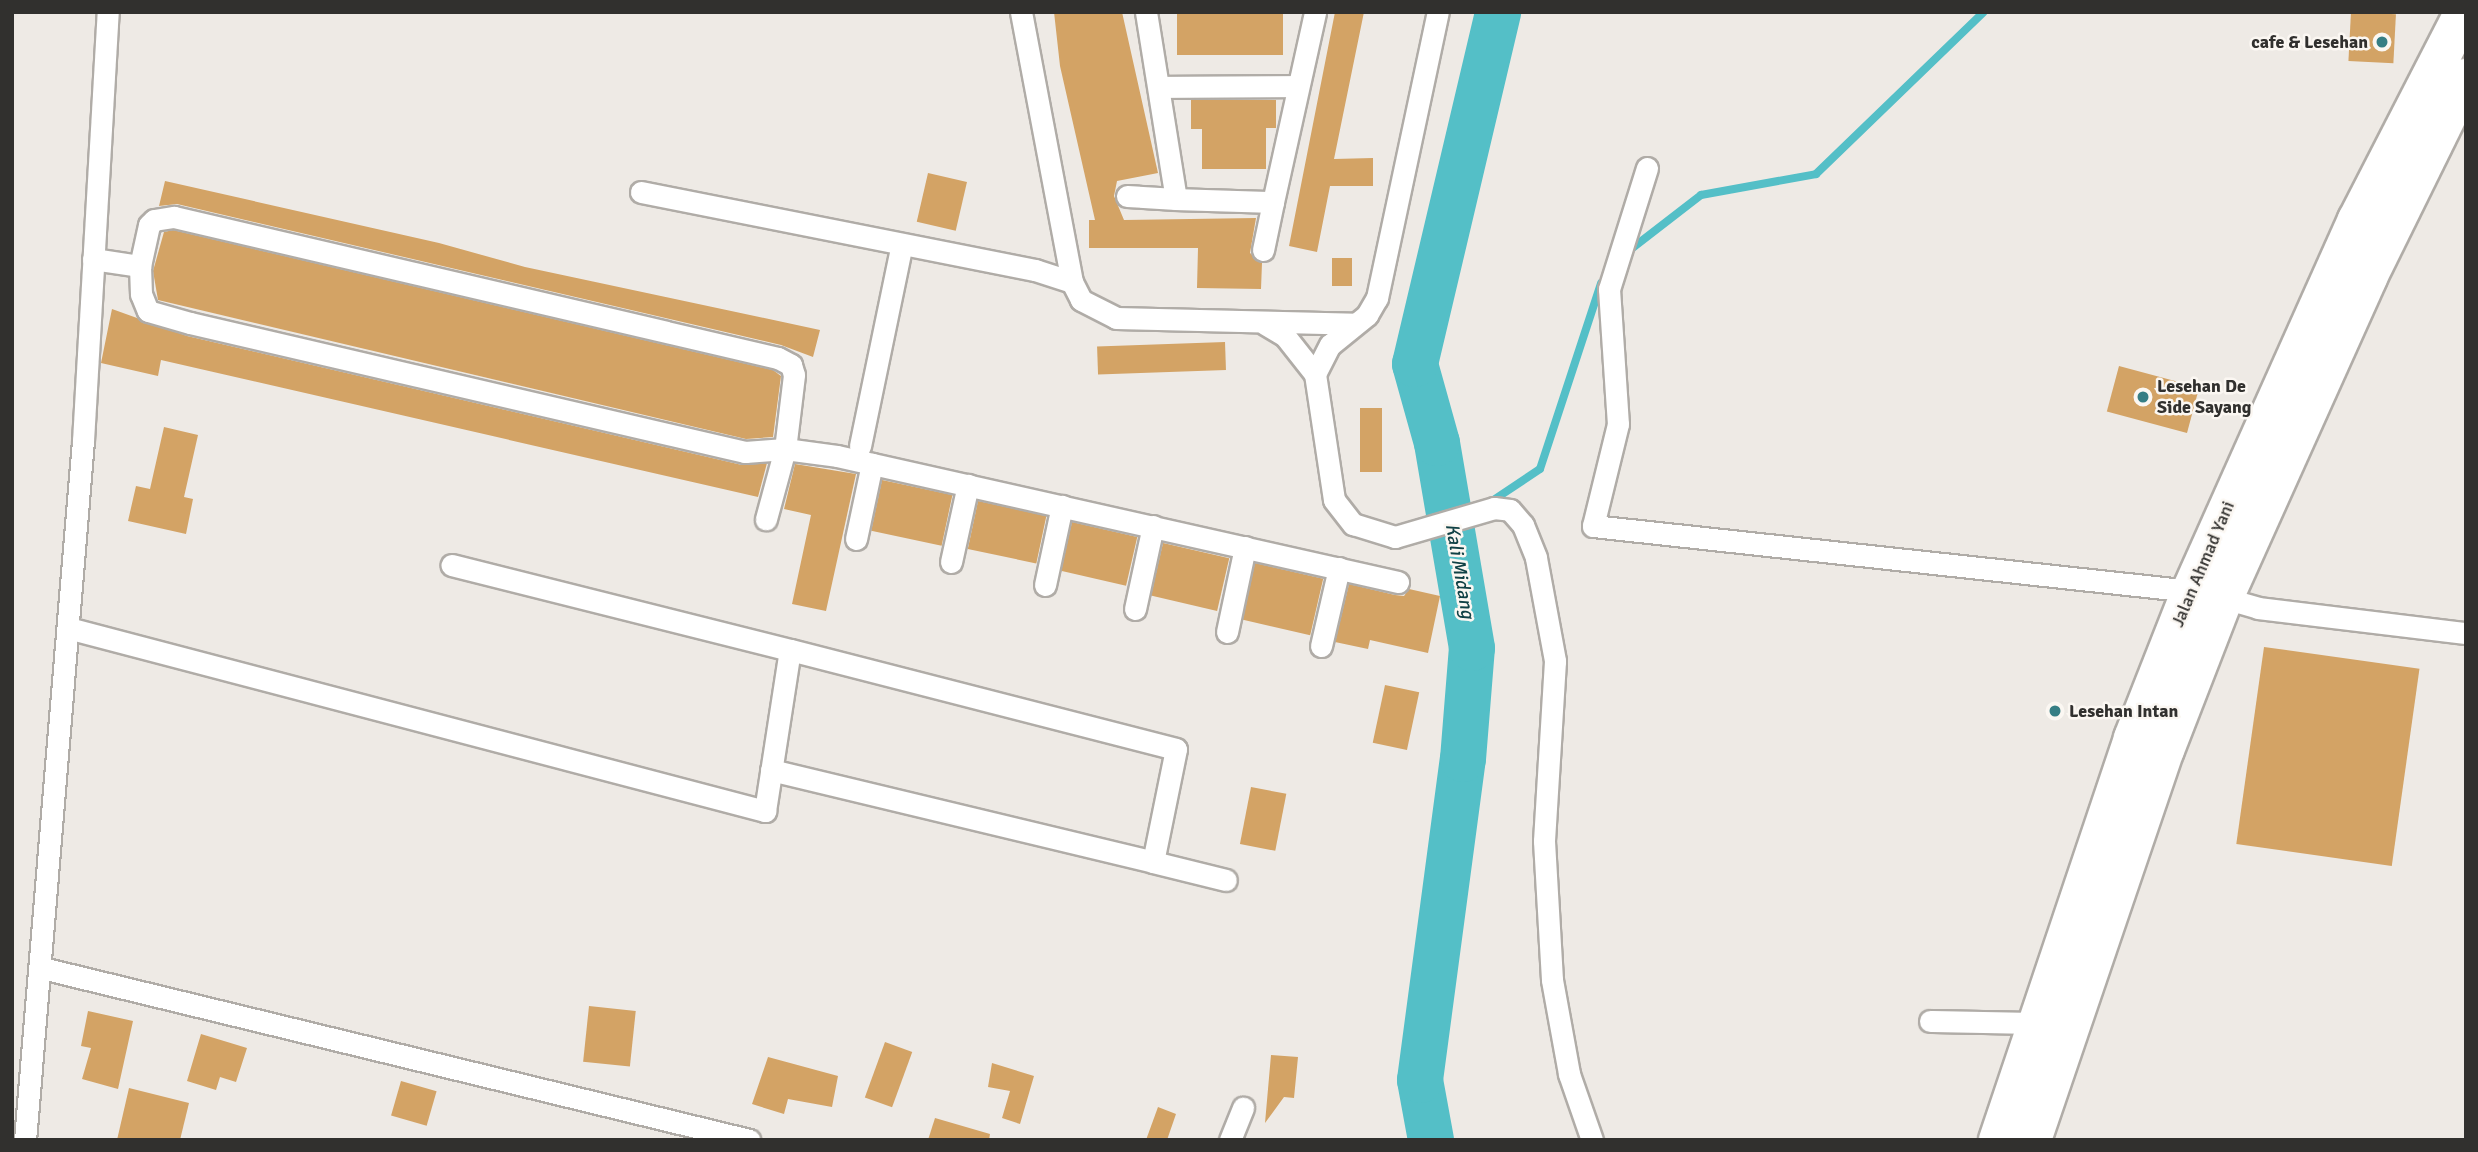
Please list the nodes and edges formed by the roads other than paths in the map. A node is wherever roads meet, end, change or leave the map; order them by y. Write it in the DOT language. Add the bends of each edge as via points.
graph roads {
  1 [pos="108,12"];
  2 [pos="1021,12"];
  3 [pos="1146,12"];
  4 [pos="1315,12"];
  5 [pos="1438,12"];
  6 [pos="2464,12"];
  7 [pos="2466,78"];
  8 [pos="1298,86"];
  9 [pos="1159,87"];
  10 [pos="1647,168"];
  11 [pos="641,192"];
  12 [pos="1127,196"];
  13 [pos="1175,199"];
  14 [pos="1273,202"];
  15 [pos="902,244"];
  16 [pos="1263,250"];
  17 [pos="93,259"];
  18 [pos="140,266"];
  19 [pos="1072,282"];
  20 [pos="1265,324"];
  21 [pos="1354,324"];
  22 [pos="1315,374"];
  23 [pos="860,446"];
  24 [pos="785,449"];
  25 [pos="872,464"];
  26 [pos="968,485"];
  27 [pos="1062,506"];
  28 [pos="766,519"];
  29 [pos="1153,526"];
  30 [pos="856,539"];
  31 [pos="1245,547"];
  32 [pos="951,562"];
  33 [pos="451,565"];
  34 [pos="1339,568"];
  35 [pos="1398,582"];
  36 [pos="1045,585"];
  37 [pos="2208,594"];
  38 [pos="1135,609"];
  39 [pos="68,628"];
  40 [pos="1227,632"];
  41 [pos="2466,633"];
  42 [pos="1321,646"];
  43 [pos="790,650"];
  44 [pos="2149,744"];
  45 [pos="771,770"];
  46 [pos="1153,862"];
  47 [pos="1226,880"];
  48 [pos="42,968"];
  49 [pos="1930,1021"];
  50 [pos="2036,1023"];
  51 [pos="1242,1107"];
  52 [pos="687,1134"];
  53 [pos="25,1140"];
  54 [pos="749,1140"];
  55 [pos="1230,1140"];
  56 [pos="1592,1140"];
  57 [pos="1998,1140"];
  58 [pos="2032,1140"];
  1 -- 17 [label="street"];
  2 -- 19 [label="street"];
  3 -- 9 [label="street"];
  4 -- 8 [label="street"];
  5 -- 21 [label="street" via="1377,298"];
  6 -- 37 [label="highway, Jalan Ahmad Yani" via="2357,220"];
  7 -- 37 [label="highway"];
  8 -- 9 [label="street"];
  8 -- 14 [label="street"];
  9 -- 13 [label="street"];
  10 -- 37 [label="street" via="1609,289 1618,424 1593,526"];
  11 -- 15 [label="street"];
  12 -- 13 [label="street"];
  13 -- 14 [label="street"];
  14 -- 16 [label="street"];
  15 -- 19 [label="street" via="1035,270"];
  15 -- 23 [label="street"];
  17 -- 18 [label="street"];
  17 -- 39 [label="street"];
  18 -- 24 [label="street" via="144,304 158,314 745,452"];
  18 -- 24 [label="street" via="149,225 174,217 778,358 794,370"];
  19 -- 20 [label="street" via="1081,300 1116,318"];
  20 -- 21 [label="street"];
  20 -- 22 [label="street" via="1285,336"];
  21 -- 22 [label="street" via="1330,345"];
  22 -- 56 [label="street" via="1334,500 1341,514 1373,533 1408,534 1494,508 1510,510 1523,525 1536,558 1555,661 1544,841 1552,980 1569,1074"];
  24 -- 25 [label="street"];
  24 -- 28 [label="street"];
  25 -- 26 [label="street"];
  25 -- 30 [label="street"];
  26 -- 27 [label="street"];
  26 -- 32 [label="street"];
  27 -- 29 [label="street"];
  27 -- 36 [label="street"];
  29 -- 31 [label="street"];
  29 -- 38 [label="street"];
  31 -- 34 [label="street"];
  31 -- 40 [label="street"];
  33 -- 43 [label="street"];
  34 -- 35 [label="street"];
  34 -- 42 [label="street"];
  37 -- 41 [label="street" via="2258,608"];
  37 -- 44 [label="highway, Jalan Ahmad Yani"];
  39 -- 45 [label="street" via="765,811"];
  39 -- 48 [label="street"];
  43 -- 45 [label="street"];
  43 -- 46 [label="street" via="1176,749"];
  44 -- 50 [label="highway, Jalan Ahmad Yani"];
  44 -- 58 [label="highway"];
  45 -- 46 [label="street"];
  46 -- 47 [label="street"];
  48 -- 52 [label="street"];
  48 -- 53 [label="street"];
  49 -- 50 [label="street"];
  50 -- 57 [label="highway, Jalan Ahmad Yani"];
  51 -- 55 [label="street"];
  52 -- 54 [label="street"];
}
